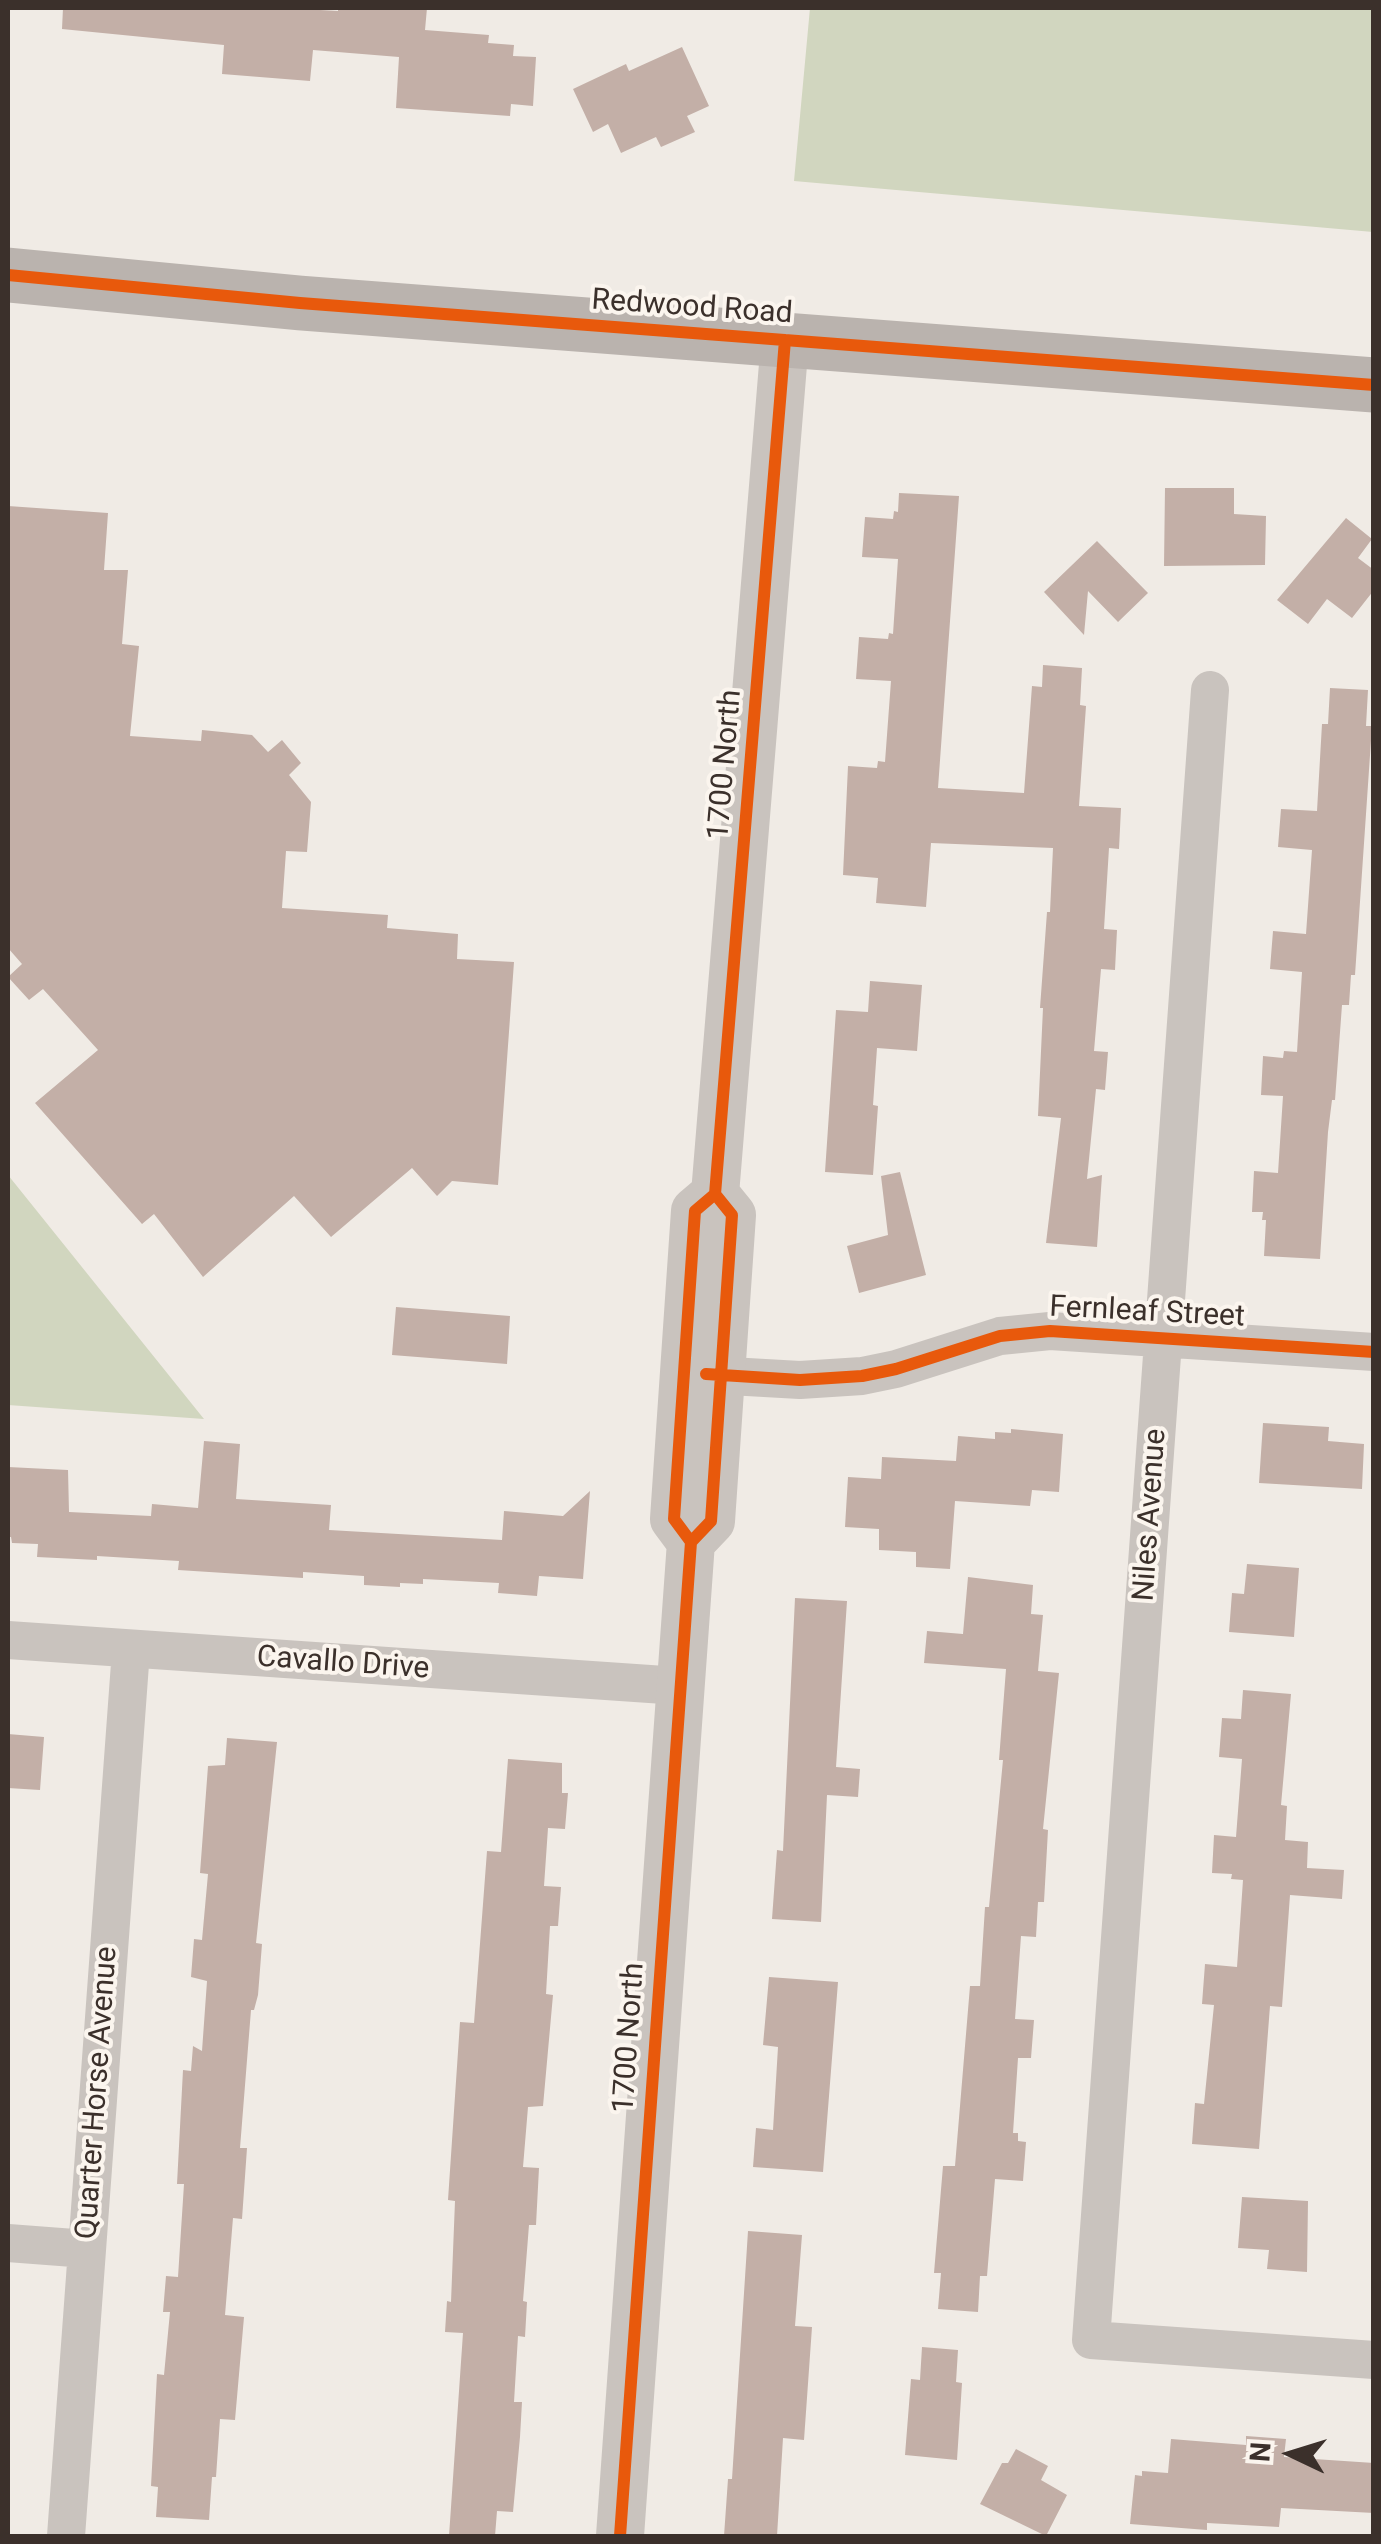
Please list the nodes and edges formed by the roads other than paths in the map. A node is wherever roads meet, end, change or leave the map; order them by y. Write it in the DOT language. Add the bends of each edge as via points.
graph roads {
  1 [pos="8,275"];
  2 [pos="786,340"];
  3 [pos="1374,385"];
  4 [pos="1210,690"];
  5 [pos="1164,1336"];
  6 [pos="1374,1352"];
  7 [pos="703,1374"];
  8 [pos="8,1640"];
  9 [pos="131,1650"];
  10 [pos="679,1686"];
  11 [pos="8,2243"];
  12 [pos="87,2249"];
  13 [pos="1374,2360"];
  14 [pos="66,2536"];
  15 [pos="620,2536"];
  1 -- 2 [label="main road, Redwood Road"];
  2 -- 3 [label="main road, Redwood Road"];
  2 -- 7 [label="street, 1700 North" via="715,1194 695,1212"];
  4 -- 5 [label="street, Niles Avenue"];
  5 -- 6 [label="street, Fernleaf Street"];
  5 -- 7 [label="street, Fernleaf Street" via="1024,1332 862,1376"];
  5 -- 13 [label="street, Niles Avenue" via="1091,2340"];
  7 -- 10 [label="street, 1700 North" via="674,1519 691,1542"];
  8 -- 9 [label="street, Cavallo Drive"];
  9 -- 10 [label="street, Cavallo Drive"];
  9 -- 12 [label="street, Quarter Horse Avenue"];
  10 -- 15 [label="street, 1700 North"];
  11 -- 12 [label="street"];
  12 -- 14 [label="street, Quarter Horse Avenue"];
}
